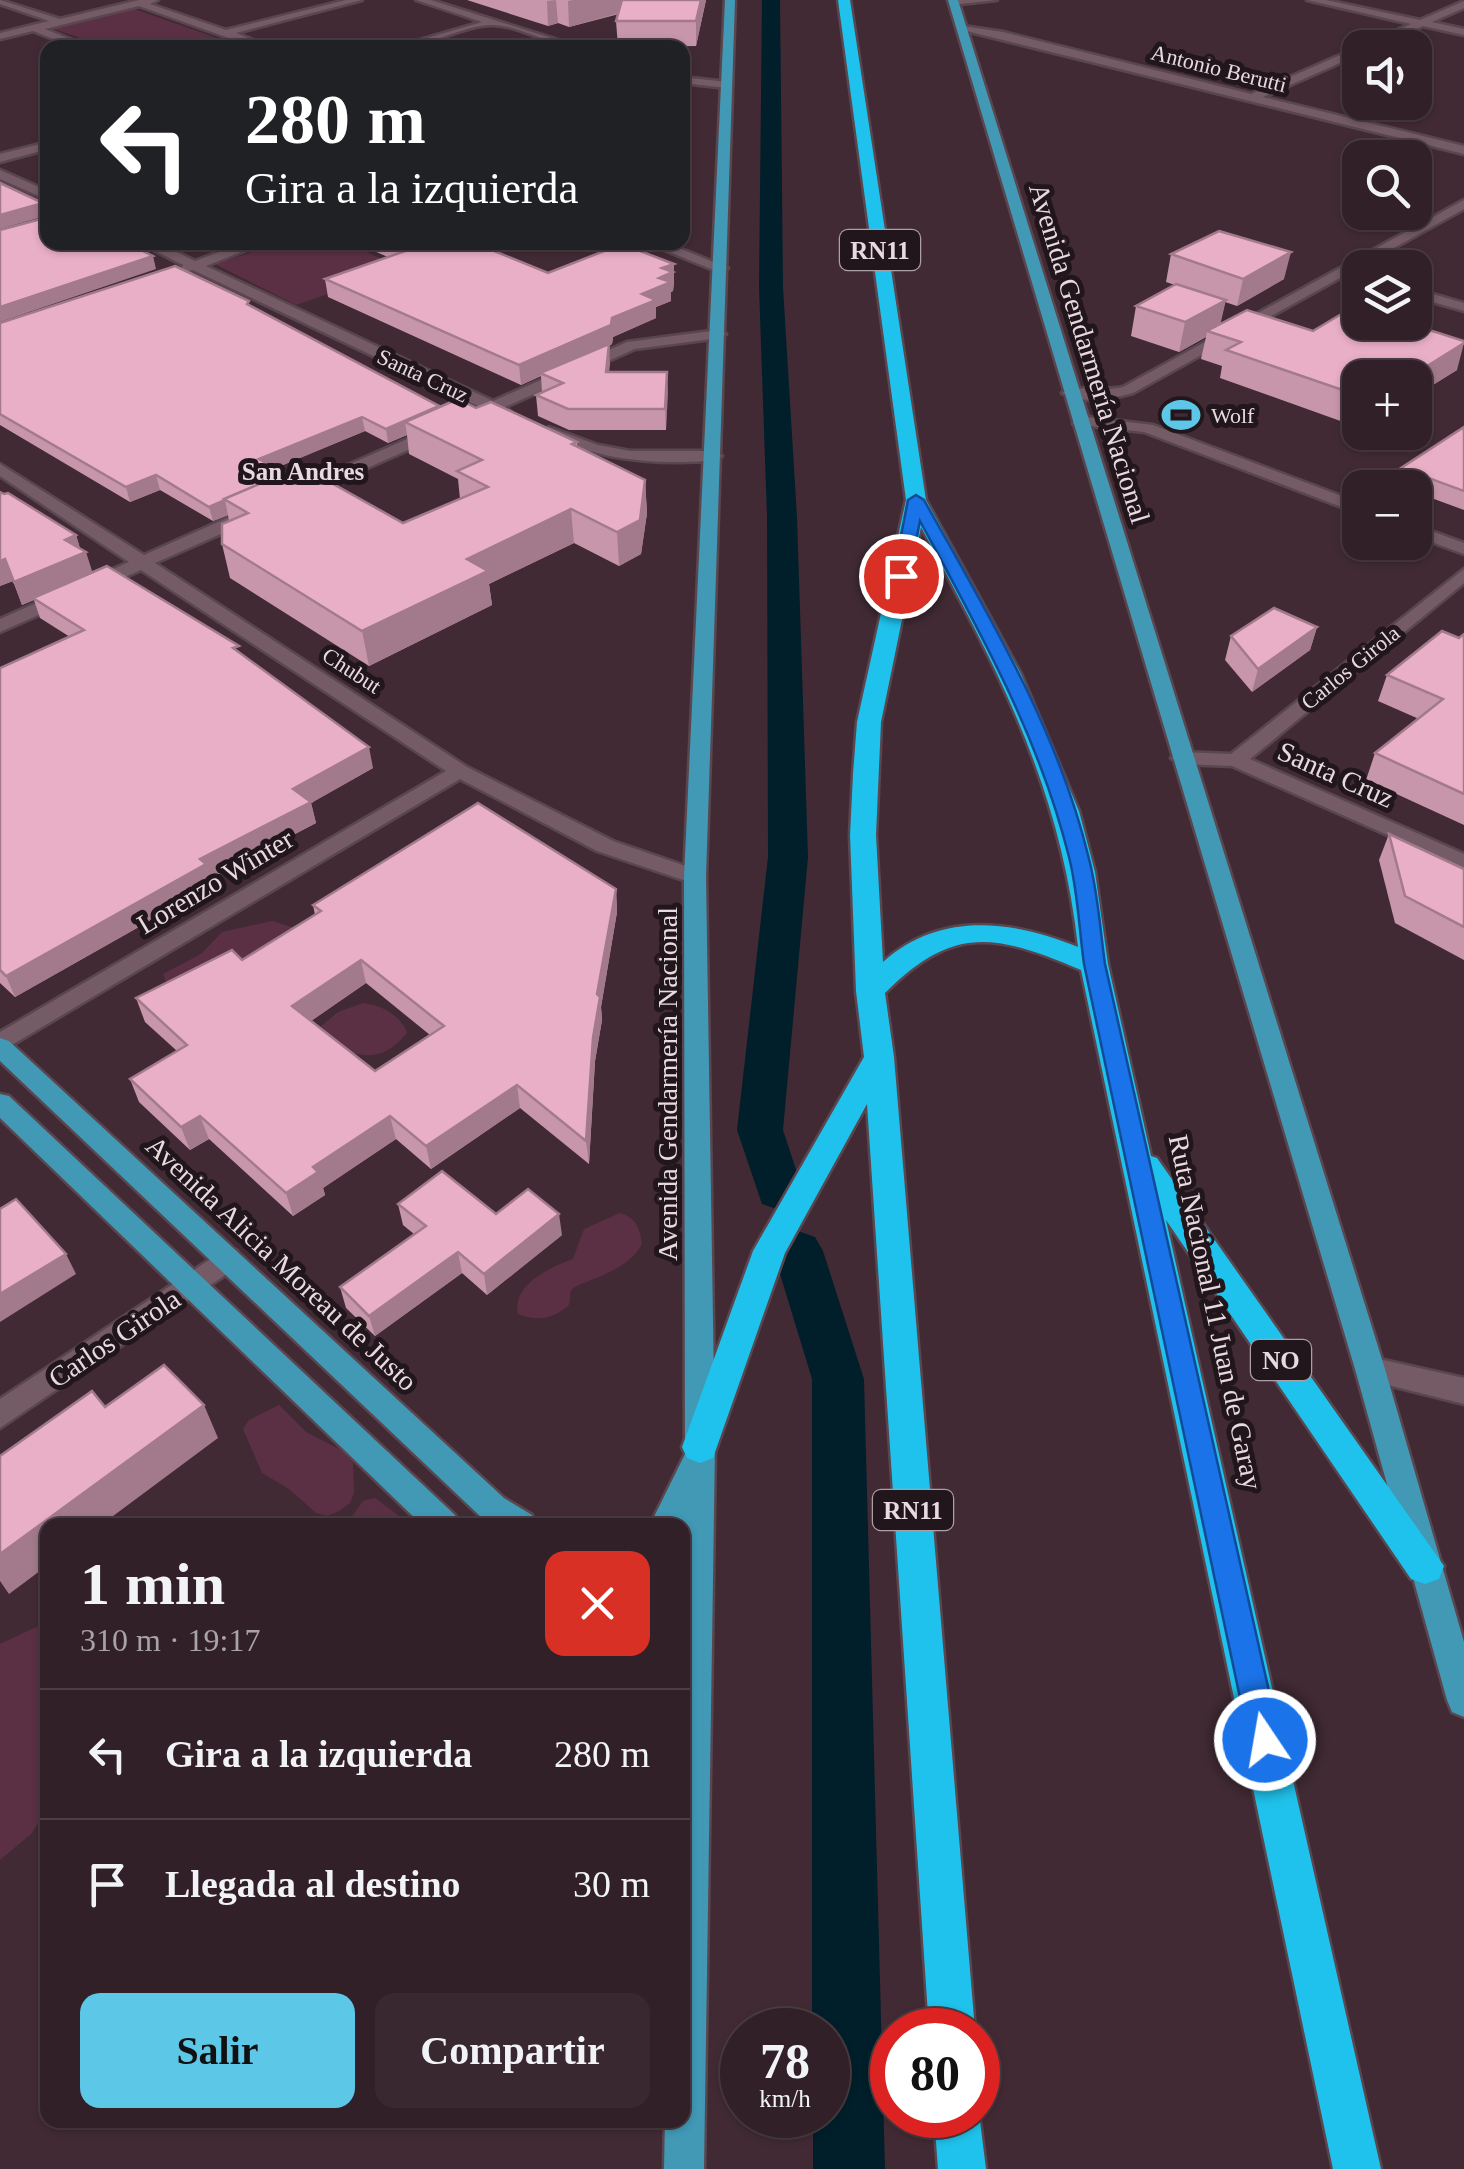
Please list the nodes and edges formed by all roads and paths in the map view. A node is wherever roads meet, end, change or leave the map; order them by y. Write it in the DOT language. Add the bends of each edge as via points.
graph roads {
  1 [pos="152,0"];
  2 [pos="357,0"];
  3 [pos="421,0"];
  4 [pos="730,0"];
  5 [pos="844,0"];
  6 [pos="992,0"];
  7 [pos="1312,0"];
  8 [pos="0,1"];
  9 [pos="954,1"];
  10 [pos="139,3"];
  11 [pos="1464,4"];
  12 [pos="60,22"];
  13 [pos="492,22"];
  14 [pos="1421,23"];
  15 [pos="34,28"];
  16 [pos="964,29"];
  17 [pos="1405,30"];
  18 [pos="1464,32"];
  19 [pos="226,34"];
  20 [pos="0,36"];
  21 [pos="66,40"];
  22 [pos="244,40"];
  23 [pos="427,40"];
  24 [pos="552,40"];
  25 [pos="1342,58"];
  26 [pos="690,82"];
  27 [pos="727,90"];
  28 [pos="695,96"];
  29 [pos="1253,98"];
  30 [pos="40,150"];
  31 [pos="1464,150"];
  32 [pos="0,158"];
  33 [pos="0,174"];
  34 [pos="40,192"];
  35 [pos="1464,204"];
  36 [pos="160,250"];
  37 [pos="237,250"];
  38 [pos="672,250"];
  39 [pos="1382,250"];
  40 [pos="192,266"];
  41 [pos="721,268"];
  42 [pos="174,272"];
  43 [pos="1342,273"];
  44 [pos="1432,298"];
  45 [pos="1464,308"];
  46 [pos="719,334"];
  47 [pos="1070,393"];
  48 [pos="493,408"];
  49 [pos="1079,421"];
  50 [pos="714,456"];
  51 [pos="0,469"];
  52 [pos="283,500"];
  53 [pos="916,500"];
  54 [pos="1342,502"];
  55 [pos="265,508"];
  56 [pos="1432,537"];
  57 [pos="1464,549"];
  58 [pos="142,562"];
  59 [pos="1464,574"];
  60 [pos="0,626"];
  61 [pos="1181,758"];
  62 [pos="1236,760"];
  63 [pos="460,771"];
  64 [pos="1464,862"];
  65 [pos="695,876"];
  66 [pos="1094,964"];
  67 [pos="870,991"];
  68 [pos="0,1045"];
  69 [pos="879,1056"];
  70 [pos="0,1103"];
  71 [pos="1138,1155"];
  72 [pos="227,1259"];
  73 [pos="192,1286"];
  74 [pos="1370,1369"];
  75 [pos="1464,1390"];
  76 [pos="0,1415"];
  77 [pos="700,1447"];
  78 [pos="437,1518"];
  79 [pos="509,1518"];
  80 [pos="669,1518"];
  81 [pos="1424,1566"];
  82 [pos="1464,1700"];
  83 [pos="690,1711"];
  84 [pos="950,2008"];
  85 [pos="682,2128"];
  86 [pos="960,2138"];
  87 [pos="681,2165"];
  88 [pos="962,2169"];
  89 [pos="1357,2169"];
  1 -- 10 [label="street"];
  2 -- 19 [label="street"];
  3 -- 13 [label="street"];
  4 -- 27 [label="main road, Avenida Gendarmería Nacional"];
  5 -- 53 [label="highway, Ruta Nacional 11 Juan de Garay / RN11"];
  6 -- 9 [label="street"];
  7 -- 14 [label="street"];
  8 -- 12 [label="street"];
  9 -- 16 [label="main road, Avenida Gendarmería Nacional"];
  10 -- 12 [label="street"];
  10 -- 19 [label="street"];
  11 -- 14 [label="street"];
  12 -- 15 [label="street"];
  13 -- 23 [label="street"];
  13 -- 24 [label="street"];
  14 -- 17 [label="street"];
  14 -- 18 [label="street"];
  15 -- 20 [label="street"];
  15 -- 21 [label="street"];
  16 -- 29 [label="street, Antonio Berutti"];
  16 -- 47 [label="main road, Avenida Gendarmería Nacional"];
  19 -- 22 [label="street"];
  25 -- 29 [label="street"];
  26 -- 27 [label="street"];
  27 -- 28 [label="street"];
  27 -- 41 [label="main road, Avenida Gendarmería Nacional"];
  29 -- 31 [label="street, Antonio Berutti"];
  30 -- 32 [label="street"];
  33 -- 34 [label="street"];
  35 -- 39 [label="street"];
  36 -- 40 [label="street, Santa Cruz"];
  37 -- 40 [label="street"];
  38 -- 41 [label="street"];
  40 -- 42 [label="street"];
  40 -- 48 [label="street, Santa Cruz"];
  41 -- 46 [label="main road, Avenida Gendarmería Nacional"];
  43 -- 47 [label="street" via="1128,390"];
  44 -- 45 [label="street"];
  46 -- 48 [label="street" via="632,345"];
  46 -- 50 [label="main road, Avenida Gendarmería Nacional"];
  47 -- 49 [label="main road, Avenida Gendarmería Nacional"];
  48 -- 50 [label="street, Santa Cruz" via="622,458"];
  48 -- 52 [label="street"];
  49 -- 54 [label="street" via="1147,428"];
  49 -- 61 [label="main road, Avenida Gendarmería Nacional"];
  50 -- 65 [label="main road, Avenida Gendarmería Nacional"];
  51 -- 58 [label="street, Chubut"];
  53 -- 66 [label="highway, Ruta Nacional 11 Juan de Garay / RN11" via="1012,676 1052,766 1080,860"];
  53 -- 67 [label="highway, Ruta Nacional 11 Juan de Garay / RN11" via="868,722 863,836"];
  55 -- 58 [label="street"];
  56 -- 57 [label="street"];
  58 -- 60 [label="street"];
  58 -- 63 [label="street, Chubut"];
  59 -- 62 [label="street, Carlos Girola"];
  61 -- 62 [label="street, Santa Cruz"];
  61 -- 74 [label="main road, Avenida Gendarmería Nacional"];
  62 -- 64 [label="street, Santa Cruz"];
  63 -- 65 [label="street, Chubut" via="605,846"];
  63 -- 68 [label="street, Lorenzo Winter"];
  65 -- 77 [label="main road, Avenida Gendarmería Nacional"];
  66 -- 67 [label="highway" via="1037,940 966,933 898,959"];
  66 -- 71 [label="highway, Ruta Nacional 11 Juan de Garay / RN11"];
  67 -- 69 [label="highway, Ruta Nacional 11 Juan de Garay / RN11"];
  68 -- 72 [label="main road, Avenida Alicia Moreau de Justo"];
  69 -- 77 [label="highway" via="769,1251"];
  69 -- 84 [label="highway, Ruta Nacional 11 Juan de Garay / RN11"];
  70 -- 73 [label="main road"];
  71 -- 81 [label="highway, NO"];
  71 -- 89 [label="highway, Ruta Nacional 11 Juan de Garay / RN11"];
  72 -- 73 [label="street, Carlos Girola"];
  72 -- 79 [label="main road, Avenida Alicia Moreau de Justo"];
  73 -- 76 [label="street, Carlos Girola"];
  73 -- 78 [label="main road"];
  74 -- 75 [label="street"];
  74 -- 81 [label="main road, Avenida Gendarmería Nacional"];
  77 -- 80 [label="main road"];
  77 -- 83 [label="main road, Avenida Gendarmería Nacional"];
  81 -- 82 [label="main road, Avenida Gendarmería Nacional"];
  85 -- 87 [label="main road, Avenida Gendarmería Nacional"];
  86 -- 88 [label="highway"];
}
